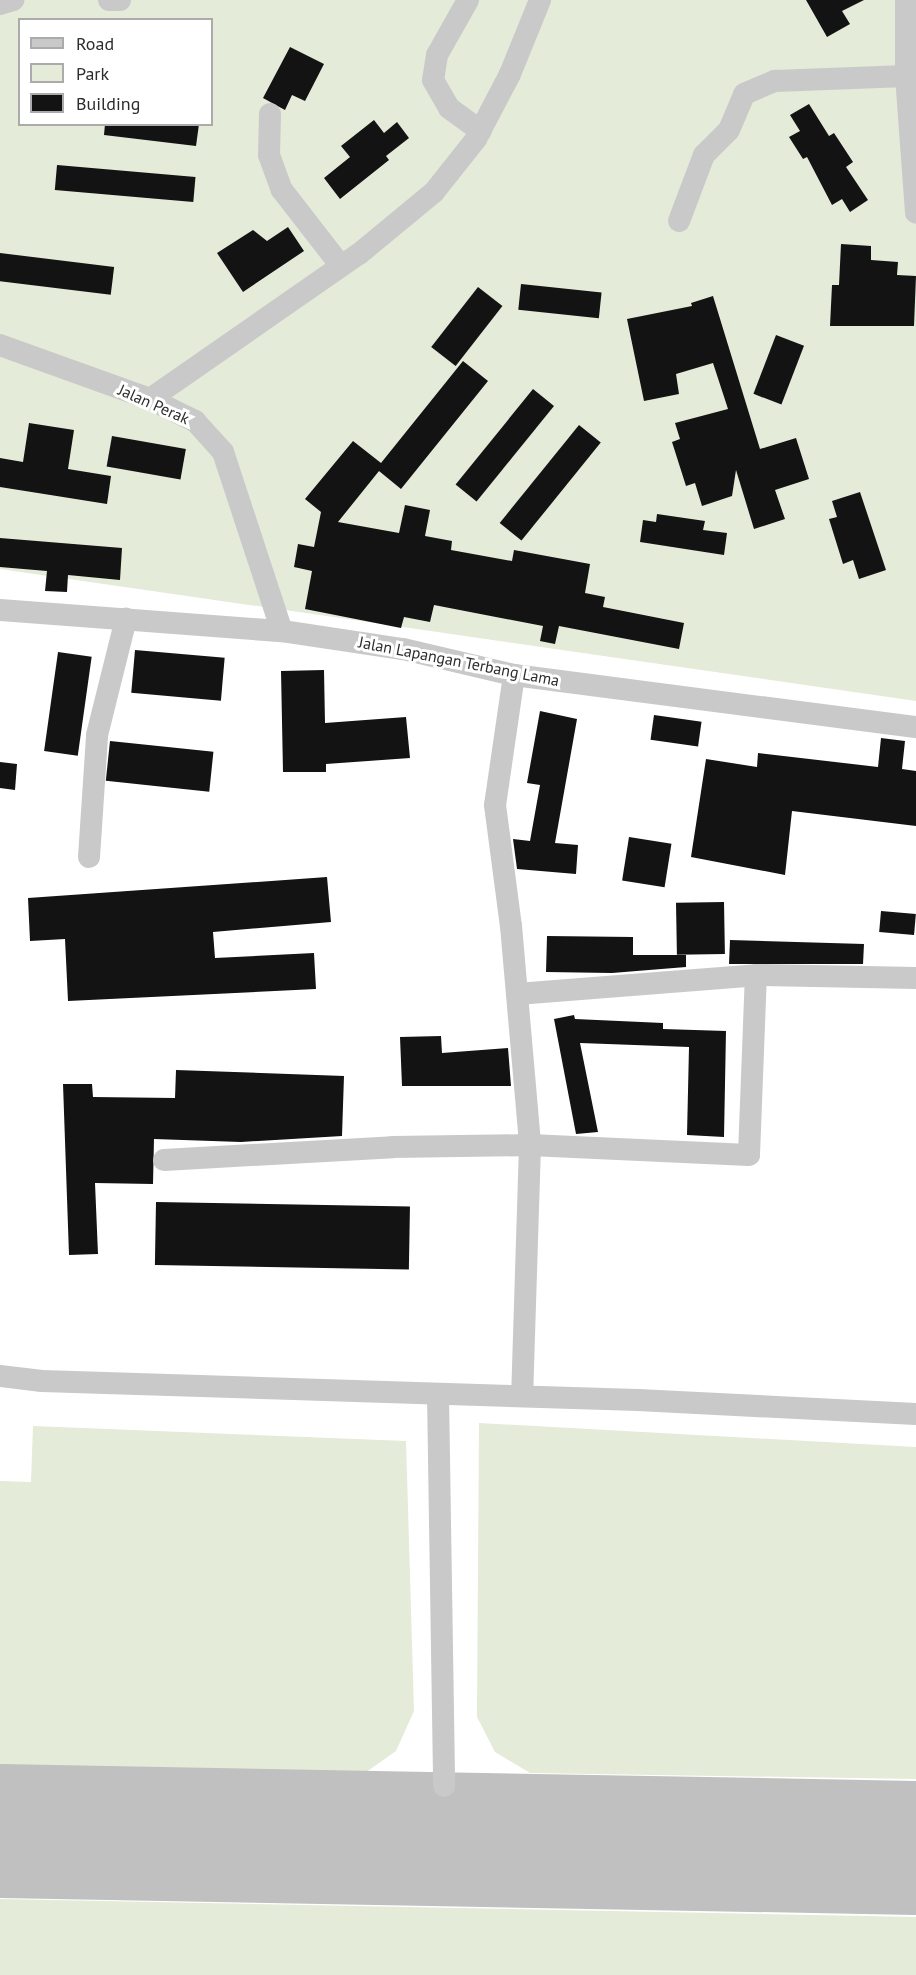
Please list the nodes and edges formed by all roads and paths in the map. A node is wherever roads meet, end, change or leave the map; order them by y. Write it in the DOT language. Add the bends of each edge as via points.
graph roads {
  1 [pos="13,0"];
  2 [pos="109,0"];
  3 [pos="120,0"];
  4 [pos="468,0"];
  5 [pos="540,0"];
  6 [pos="906,0"];
  7 [pos="0,4"];
  8 [pos="906,75"];
  9 [pos="270,114"];
  10 [pos="481,131"];
  11 [pos="916,213"];
  12 [pos="679,221"];
  13 [pos="340,266"];
  14 [pos="0,345"];
  15 [pos="150,399"];
  16 [pos="0,610"];
  17 [pos="126,620"];
  18 [pos="282,631"];
  19 [pos="514,675"];
  20 [pos="916,727"];
  21 [pos="89,857"];
  22 [pos="756,975"];
  23 [pos="916,978"];
  24 [pos="517,994"];
  25 [pos="530,1145"];
  26 [pos="164,1160"];
  27 [pos="0,1376"];
  28 [pos="438,1394"];
  29 [pos="522,1396"];
  30 [pos="916,1414"];
  31 [pos="444,1786"];
  1 -- 7 [label="street"];
  2 -- 3 [label="street"];
  4 -- 10 [label="street" via="437,55 433,80 449,108"];
  5 -- 10 [label="street" via="510,74"];
  6 -- 8 [label="street"];
  8 -- 11 [label="street"];
  8 -- 12 [label="street" via="775,81 744,94 729,130 704,155"];
  9 -- 13 [label="street" via="269,155 282,190"];
  10 -- 13 [label="street" via="434,192"];
  13 -- 15 [label="street"];
  14 -- 15 [label="street, Jalan Perak"];
  15 -- 18 [label="street, Jalan Perak" via="195,421 223,452"];
  16 -- 17 [label="street, Jalan Lapangan Terbang Lama"];
  17 -- 18 [label="street, Jalan Lapangan Terbang Lama"];
  17 -- 21 [label="street" via="98,735"];
  18 -- 19 [label="street, Jalan Lapangan Terbang Lama" via="403,649"];
  19 -- 20 [label="street, Jalan Lapangan Terbang Lama"];
  19 -- 24 [label="street" via="495,805"];
  22 -- 23 [label="street"];
  22 -- 24 [label="street"];
  22 -- 25 [label="street" via="749,1155"];
  24 -- 25 [label="street"];
  25 -- 26 [label="street" via="393,1147"];
  25 -- 29 [label="street"];
  27 -- 28 [label="street" via="42,1381"];
  28 -- 29 [label="street"];
  28 -- 31 [label="street"];
  29 -- 30 [label="street"];
}
